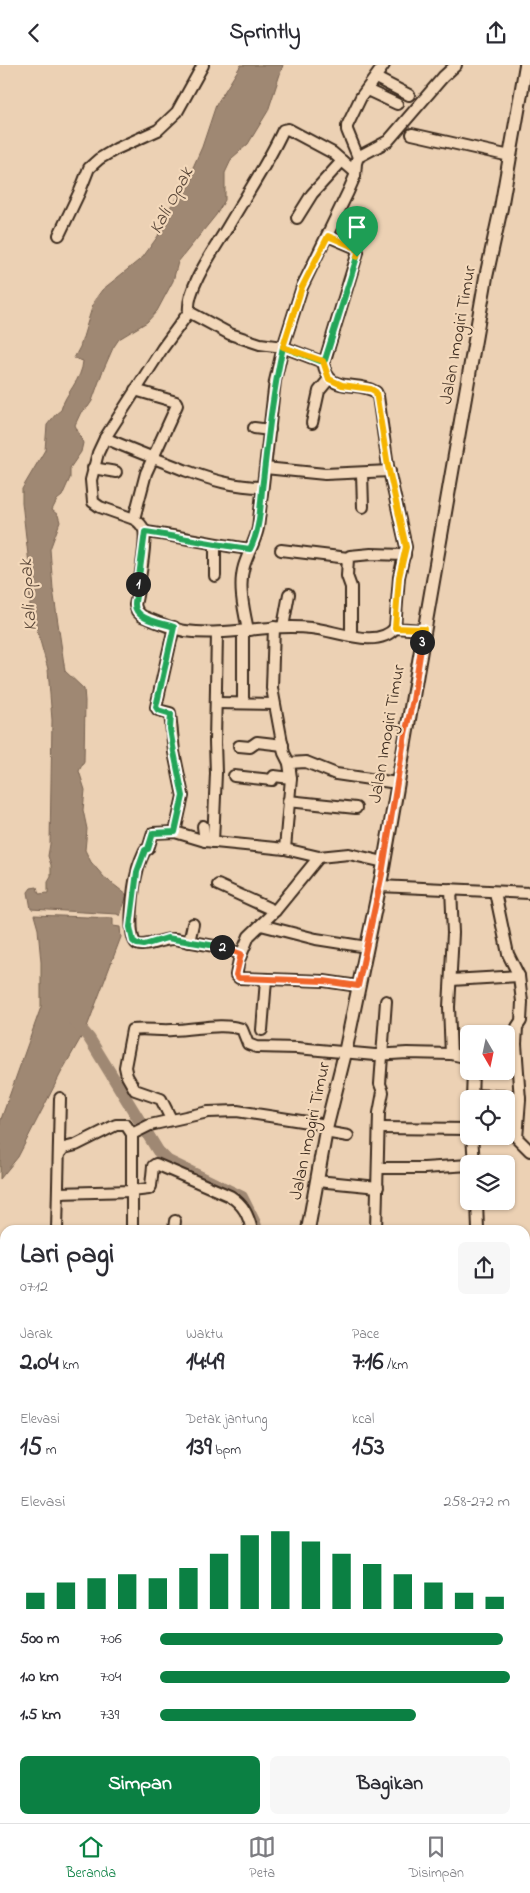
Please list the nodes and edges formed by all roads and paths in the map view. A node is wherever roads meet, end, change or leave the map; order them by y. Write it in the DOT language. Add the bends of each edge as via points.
graph roads {
  1 [pos="203,65"];
  2 [pos="384,65"];
  3 [pos="456,65"];
  4 [pos="526,65"];
  5 [pos="376,78"];
  6 [pos="367,89"];
  7 [pos="409,95"];
  8 [pos="397,104"];
  9 [pos="412,134"];
  10 [pos="510,156"];
  11 [pos="358,157"];
  12 [pos="343,162"];
  13 [pos="355,172"];
  14 [pos="297,218"];
  15 [pos="59,235"];
  16 [pos="328,236"];
  17 [pos="189,312"];
  18 [pos="283,347"];
  19 [pos="323,361"];
  20 [pos="329,379"];
  21 [pos="135,390"];
  22 [pos="312,423"];
  23 [pos="254,428"];
  24 [pos="270,430"];
  25 [pos="104,438"];
  26 [pos="152,459"];
  27 [pos="93,468"];
  28 [pos="265,468"];
  29 [pos="390,471"];
  30 [pos="116,472"];
  31 [pos="362,473"];
  32 [pos="262,487"];
  33 [pos="363,507"];
  34 [pos="134,519"];
  35 [pos="145,532"];
  36 [pos="215,545"];
  37 [pos="250,549"];
  38 [pos="281,550"];
  39 [pos="405,555"];
  40 [pos="348,558"];
  41 [pos="215,576"];
  42 [pos="289,594"];
  43 [pos="174,627"];
  44 [pos="278,627"];
  45 [pos="395,628"];
  46 [pos="424,629"];
  47 [pos="246,630"];
  48 [pos="217,633"];
  49 [pos="351,636"];
  50 [pos="216,703"];
  51 [pos="243,703"];
  52 [pos="274,704"];
  53 [pos="239,745"];
  54 [pos="283,745"];
  55 [pos="289,763"];
  56 [pos="234,776"];
  57 [pos="291,778"];
  58 [pos="397,783"];
  59 [pos="288,801"];
  60 [pos="356,808"];
  61 [pos="203,826"];
  62 [pos="175,832"];
  63 [pos="209,842"];
  64 [pos="285,849"];
  65 [pos="319,857"];
  66 [pos="384,862"];
  67 [pos="218,885"];
  68 [pos="379,886"];
  69 [pos="450,889"];
  70 [pos="495,892"];
  71 [pos="530,893"];
  72 [pos="275,911"];
  73 [pos="193,924"];
  74 [pos="261,925"];
  75 [pos="189,942"];
  76 [pos="367,947"];
  77 [pos="241,954"];
  78 [pos="520,976"];
  79 [pos="266,980"];
  80 [pos="451,980"];
  81 [pos="358,986"];
  82 [pos="386,1001"];
  83 [pos="262,1030"];
  84 [pos="345,1053"];
  85 [pos="382,1054"];
  86 [pos="451,1054"];
  87 [pos="460,1056"];
  88 [pos="515,1097"];
  89 [pos="520,1097"];
  90 [pos="60,1098"];
  91 [pos="172,1119"];
  92 [pos="380,1128"];
  93 [pos="326,1129"];
  94 [pos="460,1129"];
  95 [pos="134,1133"];
  96 [pos="348,1136"];
  97 [pos="530,1151"];
  98 [pos="59,1154"];
  99 [pos="460,1166"];
  100 [pos="379,1168"];
  101 [pos="318,1181"];
  102 [pos="378,1187"];
  103 [pos="132,1191"];
  104 [pos="58,1193"];
  105 [pos="477,1210"];
  106 [pos="57,1225"];
  107 [pos="132,1225"];
  108 [pos="250,1225"];
  109 [pos="309,1225"];
  110 [pos="376,1225"];
  111 [pos="478,1225"];
  1 -- 15 [label="street" via="177,113 158,130 116,149 89,168"];
  2 -- 5 [label="street"];
  3 -- 11 [label="street" via="388,141"];
  4 -- 10 [label="main road, Jalan Imogiri Timur"];
  5 -- 6 [label="street"];
  5 -- 7 [label="street"];
  6 -- 8 [label="street"];
  6 -- 11 [label="street" via="347,128"];
  9 -- 10 [label="street"];
  10 -- 46 [label="main road, Jalan Imogiri Timur"];
  11 -- 13 [label="street"];
  12 -- 13 [label="street"];
  12 -- 14 [label="street" via="312,194"];
  12 -- 17 [label="street" via="333,153 288,129 283,130 199,276"];
  13 -- 16 [label="street"];
  16 -- 18 [label="street" via="302,287"];
  16 -- 19 [label="street" via="354,247 358,252"];
  17 -- 18 [label="street" via="230,334 260,344"];
  17 -- 21 [label="street"];
  18 -- 19 [label="street"];
  18 -- 24 [label="street" via="275,381"];
  19 -- 20 [label="street"];
  20 -- 22 [label="street" via="319,391"];
  20 -- 29 [label="street" via="376,392"];
  21 -- 25 [label="street"];
  21 -- 26 [label="street" via="177,405"];
  23 -- 24 [label="street"];
  24 -- 28 [label="street"];
  25 -- 26 [label="street"];
  25 -- 27 [label="street"];
  26 -- 32 [label="street" via="235,486"];
  26 -- 34 [label="street"];
  27 -- 30 [label="street"];
  27 -- 34 [label="street" via="93,502"];
  28 -- 31 [label="street" via="325,474"];
  28 -- 32 [label="street"];
  29 -- 31 [label="street"];
  29 -- 39 [label="street"];
  31 -- 33 [label="street"];
  32 -- 37 [label="street" via="256,539"];
  34 -- 35 [label="street"];
  35 -- 36 [label="street"];
  35 -- 43 [label="street" via="135,605 142,616"];
  36 -- 37 [label="street"];
  36 -- 41 [label="street"];
  37 -- 47 [label="street" via="243,569"];
  38 -- 40 [label="street"];
  39 -- 40 [label="street" via="371,554"];
  39 -- 45 [label="street" via="399,577"];
  40 -- 49 [label="street"];
  42 -- 44 [label="street"];
  43 -- 48 [label="street" via="184,631"];
  43 -- 62 [label="street" via="156,707 172,716 172,736 183,796"];
  44 -- 47 [label="street"];
  44 -- 49 [label="street" via="313,628"];
  44 -- 52 [label="street" via="271,674"];
  45 -- 46 [label="street"];
  45 -- 49 [label="street" via="382,637"];
  46 -- 58 [label="main road, Jalan Imogiri Timur"];
  47 -- 48 [label="street"];
  47 -- 51 [label="street"];
  48 -- 50 [label="street"];
  50 -- 51 [label="street"];
  50 -- 63 [label="street" via="216,773"];
  51 -- 52 [label="street"];
  52 -- 54 [label="street"];
  53 -- 54 [label="street"];
  54 -- 55 [label="street"];
  55 -- 57 [label="street"];
  55 -- 58 [label="street" via="306,762 336,774"];
  56 -- 57 [label="street" via="272,780 276,776"];
  57 -- 59 [label="street"];
  58 -- 66 [label="main road, Jalan Imogiri Timur"];
  59 -- 60 [label="street"];
  59 -- 64 [label="street"];
  61 -- 63 [label="street"];
  62 -- 63 [label="street"];
  62 -- 75 [label="street" via="156,832 145,850 137,872 130,927 133,941 137,944 150,944 167,938"];
  63 -- 64 [label="street"];
  64 -- 65 [label="street"];
  65 -- 66 [label="street" via="349,855"];
  65 -- 72 [label="street"];
  66 -- 68 [label="main road, Jalan Imogiri Timur"];
  67 -- 72 [label="street"];
  68 -- 69 [label="street"];
  68 -- 76 [label="main road, Jalan Imogiri Timur"];
  69 -- 70 [label="street"];
  69 -- 80 [label="street" via="453,933"];
  70 -- 71 [label="street"];
  70 -- 78 [label="street" via="508,955"];
  72 -- 74 [label="street"];
  73 -- 75 [label="street"];
  74 -- 76 [label="street" via="316,939"];
  74 -- 77 [label="street" via="249,936"];
  75 -- 77 [label="street"];
  76 -- 81 [label="main road, Jalan Imogiri Timur"];
  77 -- 79 [label="street" via="237,977"];
  78 -- 80 [label="street"];
  78 -- 89 [label="street" via="522,1017 516,1027"];
  79 -- 81 [label="street" via="324,981"];
  79 -- 83 [label="street"];
  80 -- 86 [label="street"];
  81 -- 84 [label="main road, Jalan Imogiri Timur"];
  82 -- 85 [label="street"];
  84 -- 85 [label="street"];
  84 -- 91 [label="street" via="252,1046 242,1029 238,1028 132,1030 125,1067 127,1076 135,1090 161,1099"];
  84 -- 93 [label="main road, Jalan Imogiri Timur"];
  85 -- 86 [label="street"];
  85 -- 92 [label="street"];
  86 -- 87 [label="street"];
  88 -- 89 [label="street"];
  89 -- 97 [label="street" via="517,1138"];
  90 -- 98 [label="street"];
  91 -- 93 [label="street" via="236,1111"];
  91 -- 95 [label="street"];
  92 -- 94 [label="street"];
  92 -- 100 [label="street"];
  93 -- 96 [label="street"];
  93 -- 101 [label="main road, Jalan Imogiri Timur"];
  95 -- 98 [label="street" via="126,1125 116,1125 64,1148"];
  95 -- 103 [label="street"];
  98 -- 104 [label="street"];
  99 -- 100 [label="street"];
  100 -- 102 [label="street"];
  101 -- 102 [label="street"];
  101 -- 109 [label="main road, Jalan Imogiri Timur"];
  102 -- 110 [label="street"];
  103 -- 104 [label="street"];
  103 -- 107 [label="street"];
  103 -- 108 [label="street" via="149,1189 156,1164 240,1202"];
  104 -- 106 [label="street"];
  105 -- 111 [label="street"];
}
